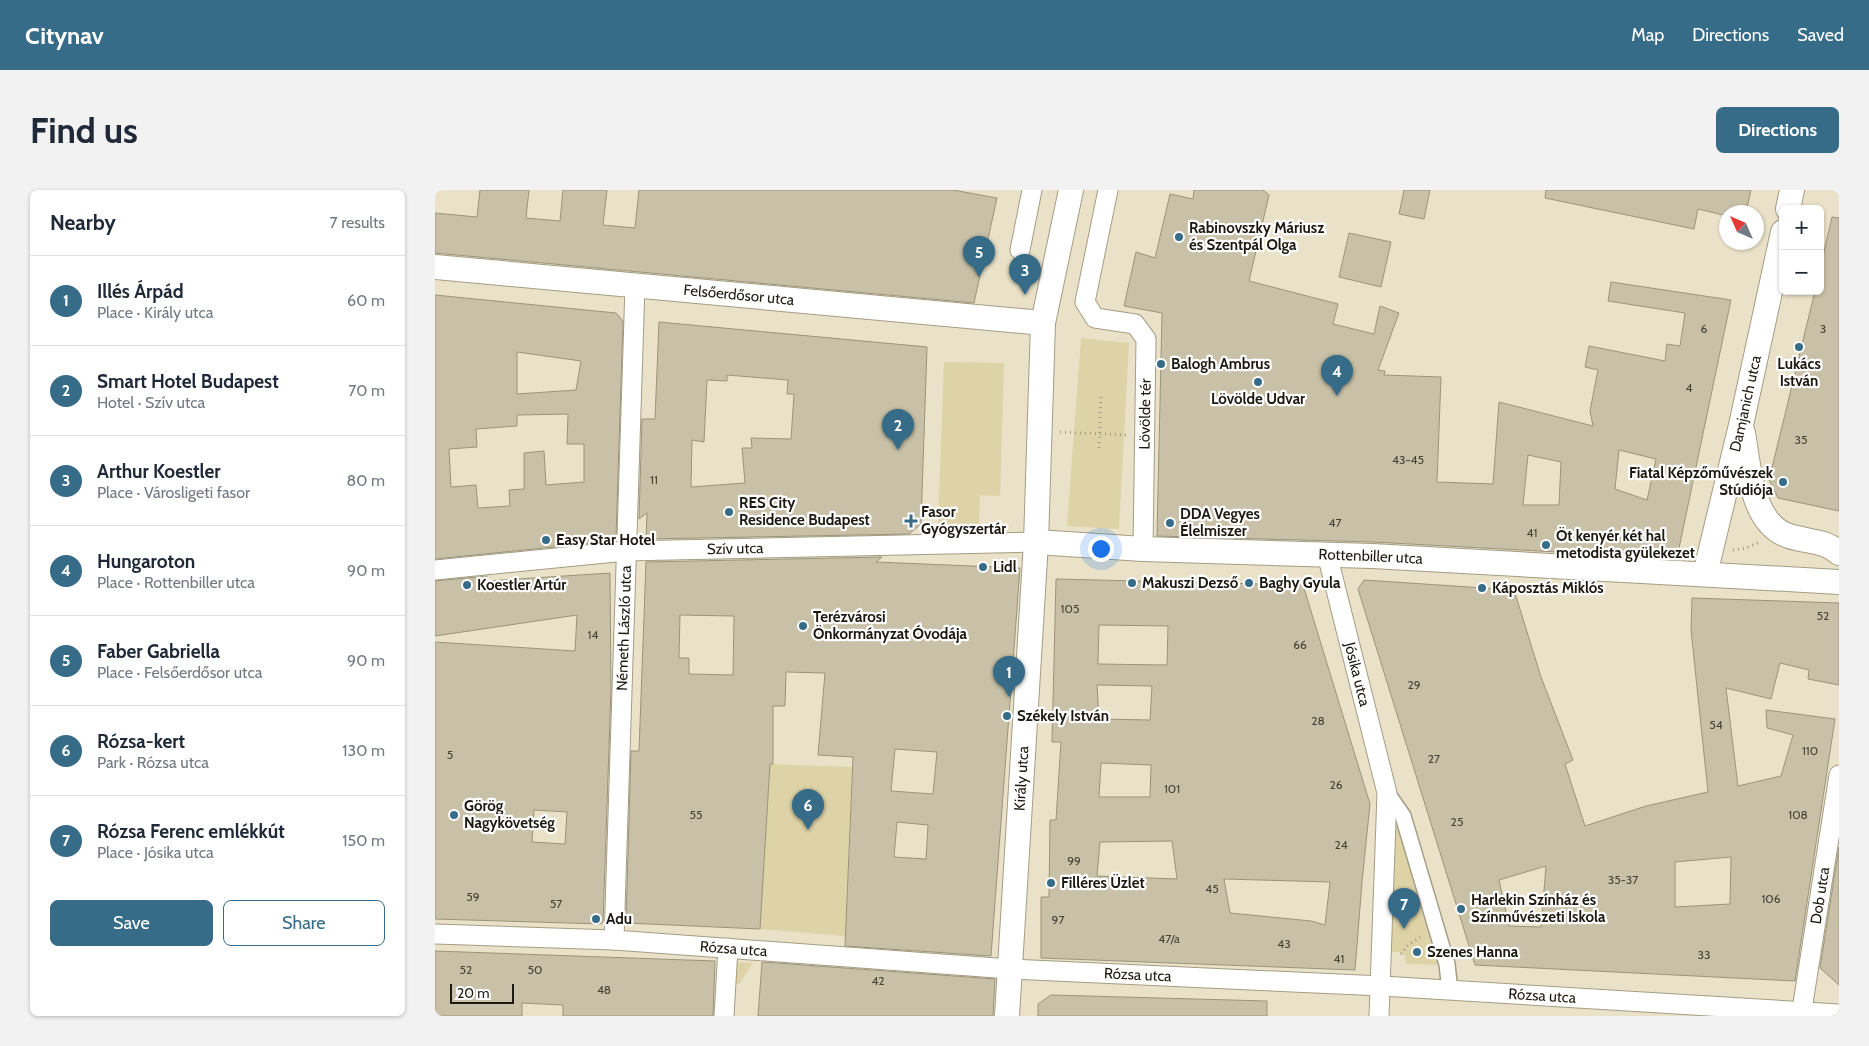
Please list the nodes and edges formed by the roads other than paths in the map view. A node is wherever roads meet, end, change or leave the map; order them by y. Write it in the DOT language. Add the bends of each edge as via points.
graph roads {
  1 [pos="1032,190"];
  2 [pos="1071,190"];
  3 [pos="1108,190"];
  4 [pos="1792,190"];
  5 [pos="1789,205"];
  6 [pos="1020,250"];
  7 [pos="1779,250"];
  8 [pos="435,267"];
  9 [pos="635,286"];
  10 [pos="1043,323"];
  11 [pos="1741,425"];
  12 [pos="1036,542"];
  13 [pos="1143,549"];
  14 [pos="626,551"];
  15 [pos="1839,553"];
  16 [pos="1327,554"];
  17 [pos="435,570"];
  18 [pos="1705,574"];
  19 [pos="1839,582"];
  20 [pos="1839,775"];
  21 [pos="1387,794"];
  22 [pos="435,934"];
  23 [pos="614,940"];
  24 [pos="728,948"];
  25 [pos="1010,969"];
  26 [pos="1382,986"];
  27 [pos="1450,991"];
  28 [pos="1801,1014"];
  29 [pos="1839,1014"];
  30 [pos="724,1016"];
  31 [pos="1007,1016"];
  32 [pos="1379,1016"];
  1 -- 6 [label="street"];
  2 -- 10 [label="street"];
  3 -- 13 [label="street, Lövölde tér" via="1085,302 1095,318 1135,324 1146,339"];
  4 -- 5 [label="street"];
  7 -- 11 [label="street, Damjanich utca"];
  8 -- 9 [label="street, Felsőerdősor utca"];
  9 -- 10 [label="street, Felsőerdősor utca"];
  9 -- 14 [label="street, Németh László utca"];
  10 -- 12 [label="street"];
  11 -- 15 [label="street" via="1755,497 1765,516 1779,532 1830,545"];
  11 -- 18 [label="street, Damjanich utca"];
  12 -- 13 [label="street, Rottenbiller utca"];
  12 -- 14 [label="street, Szív utca"];
  12 -- 25 [label="street, Király utca"];
  13 -- 16 [label="street, Rottenbiller utca"];
  14 -- 17 [label="street, Szív utca"];
  14 -- 23 [label="street, Németh László utca"];
  16 -- 18 [label="street, Rottenbiller utca"];
  16 -- 21 [label="street, Jósika utca"];
  18 -- 19 [label="street, Rottenbiller utca"];
  20 -- 28 [label="street, Dob utca"];
  21 -- 26 [label="street, Jósika utca"];
  21 -- 27 [label="street, Jósika utca" via="1403,816 1447,964"];
  22 -- 23 [label="street, Rózsa utca"];
  23 -- 24 [label="street, Rózsa utca"];
  24 -- 25 [label="street, Rózsa utca"];
  24 -- 30 [label="street"];
  25 -- 26 [label="street, Rózsa utca"];
  25 -- 31 [label="street, Király utca"];
  26 -- 27 [label="street, Rózsa utca"];
  26 -- 32 [label="street, Jósika utca"];
  27 -- 28 [label="street, Rózsa utca"];
  28 -- 29 [label="street, Rózsa utca"];
}
